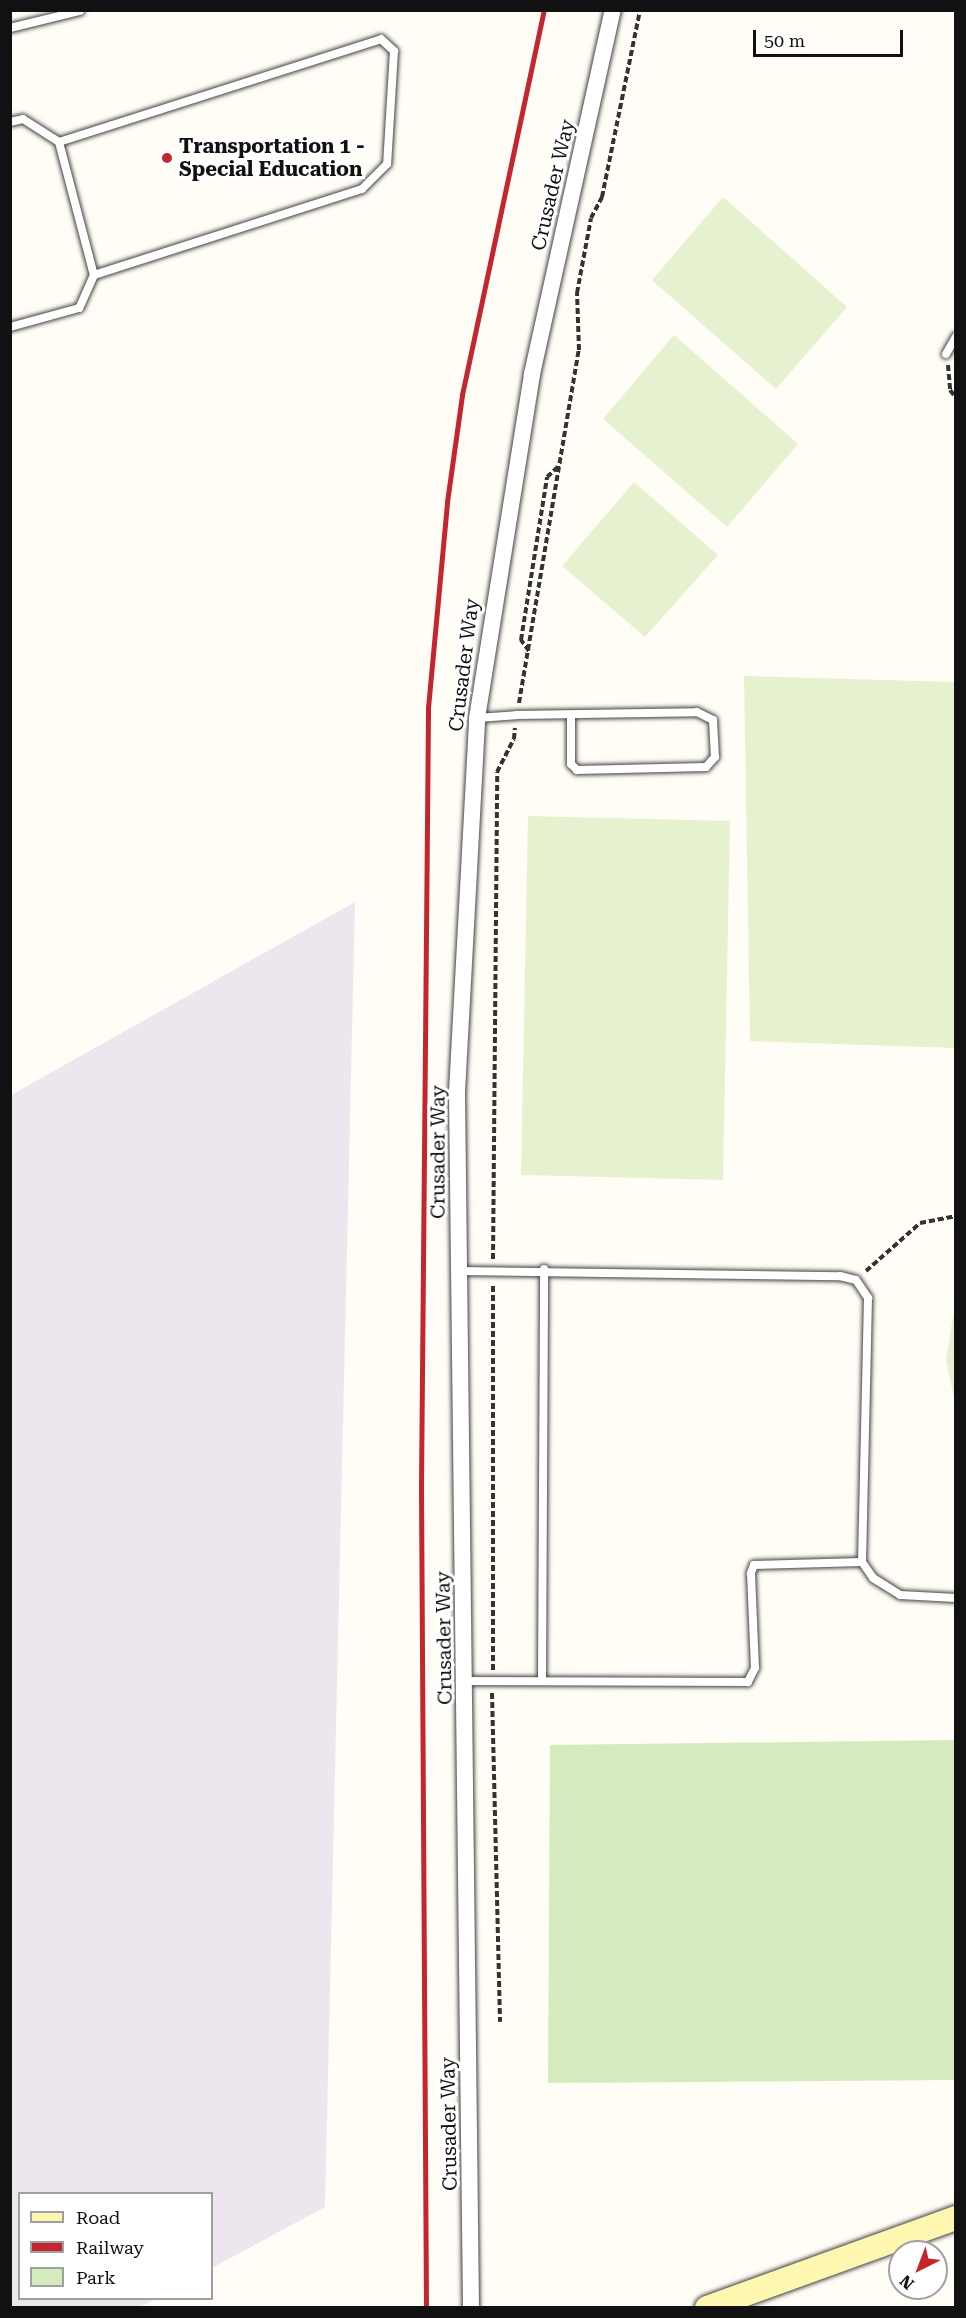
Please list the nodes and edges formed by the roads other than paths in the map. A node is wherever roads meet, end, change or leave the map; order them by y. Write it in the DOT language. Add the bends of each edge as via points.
graph roads {
  1 [pos="613,10"];
  2 [pos="80,11"];
  3 [pos="10,28"];
  4 [pos="10,122"];
  5 [pos="59,142"];
  6 [pos="94,275"];
  7 [pos="10,327"];
  8 [pos="956,337"];
  9 [pos="946,354"];
  10 [pos="571,715"];
  11 [pos="477,718"];
  12 [pos="544,1269"];
  13 [pos="460,1271"];
  14 [pos="862,1562"];
  15 [pos="956,1598"];
  16 [pos="542,1680"];
  17 [pos="466,1681"];
  18 [pos="956,2218"];
  19 [pos="471,2307"];
  20 [pos="707,2307"];
  1 -- 11 [label="street, Crusader Way" via="532,374"];
  2 -- 3 [label="lane"];
  4 -- 5 [label="lane" via="23,119"];
  5 -- 6 [label="lane"];
  5 -- 6 [label="lane" via="381,39 394,51 387,164 362,189"];
  6 -- 7 [label="lane" via="79,308"];
  8 -- 9 [label="lane"];
  10 -- 10 [label="lane" via="705,714 713,720 715,757 706,767 577,770 571,764"];
  10 -- 11 [label="lane"];
  11 -- 13 [label="street, Crusader Way" via="457,1092"];
  12 -- 13 [label="lane"];
  12 -- 14 [label="lane" via="856,1280 868,1298"];
  12 -- 16 [label="lane"];
  13 -- 17 [label="street, Crusader Way"];
  14 -- 15 [label="lane" via="873,1578 900,1595"];
  14 -- 16 [label="lane" via="754,1565 755,1668 747,1682"];
  16 -- 17 [label="lane"];
  17 -- 19 [label="street, Crusader Way"];
  18 -- 20 [label="main road"];
}
